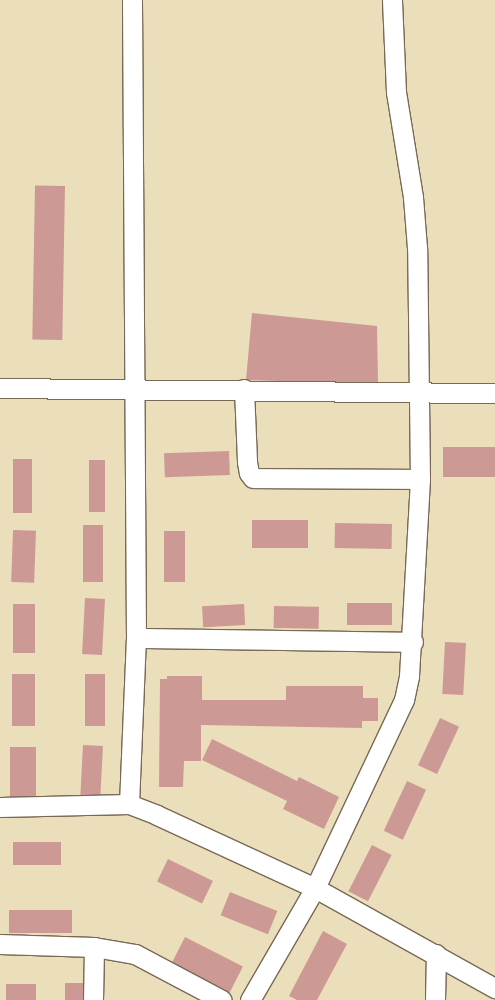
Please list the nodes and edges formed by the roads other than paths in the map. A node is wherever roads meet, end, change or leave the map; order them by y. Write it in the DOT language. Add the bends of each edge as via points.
graph roads {
  1 [pos="132,0"];
  2 [pos="392,0"];
  3 [pos="0,388"];
  4 [pos="135,388"];
  5 [pos="244,389"];
  6 [pos="420,392"];
  7 [pos="495,393"];
  8 [pos="420,479"];
  9 [pos="136,638"];
  10 [pos="413,642"];
  11 [pos="129,804"];
  12 [pos="0,806"];
  13 [pos="315,888"];
  14 [pos="0,944"];
  15 [pos="94,947"];
  16 [pos="436,954"];
  17 [pos="495,988"];
  18 [pos="93,1000"];
  19 [pos="222,1000"];
  20 [pos="250,1000"];
  21 [pos="435,1000"];
  1 -- 4 [label="street"];
  2 -- 6 [label="street" via="396,92 413,197 417,248"];
  3 -- 4 [label="street"];
  4 -- 5 [label="street"];
  4 -- 9 [label="street"];
  5 -- 6 [label="street"];
  5 -- 8 [label="street" via="247,462 253,478"];
  6 -- 7 [label="street"];
  6 -- 8 [label="street"];
  8 -- 10 [label="street"];
  9 -- 10 [label="street"];
  9 -- 11 [label="street"];
  10 -- 13 [label="street" via="404,700"];
  11 -- 12 [label="street"];
  11 -- 13 [label="street"];
  13 -- 16 [label="street"];
  13 -- 20 [label="street"];
  14 -- 15 [label="street"];
  15 -- 18 [label="street"];
  15 -- 19 [label="street" via="134,954"];
  16 -- 17 [label="street"];
  16 -- 21 [label="street"];
}
